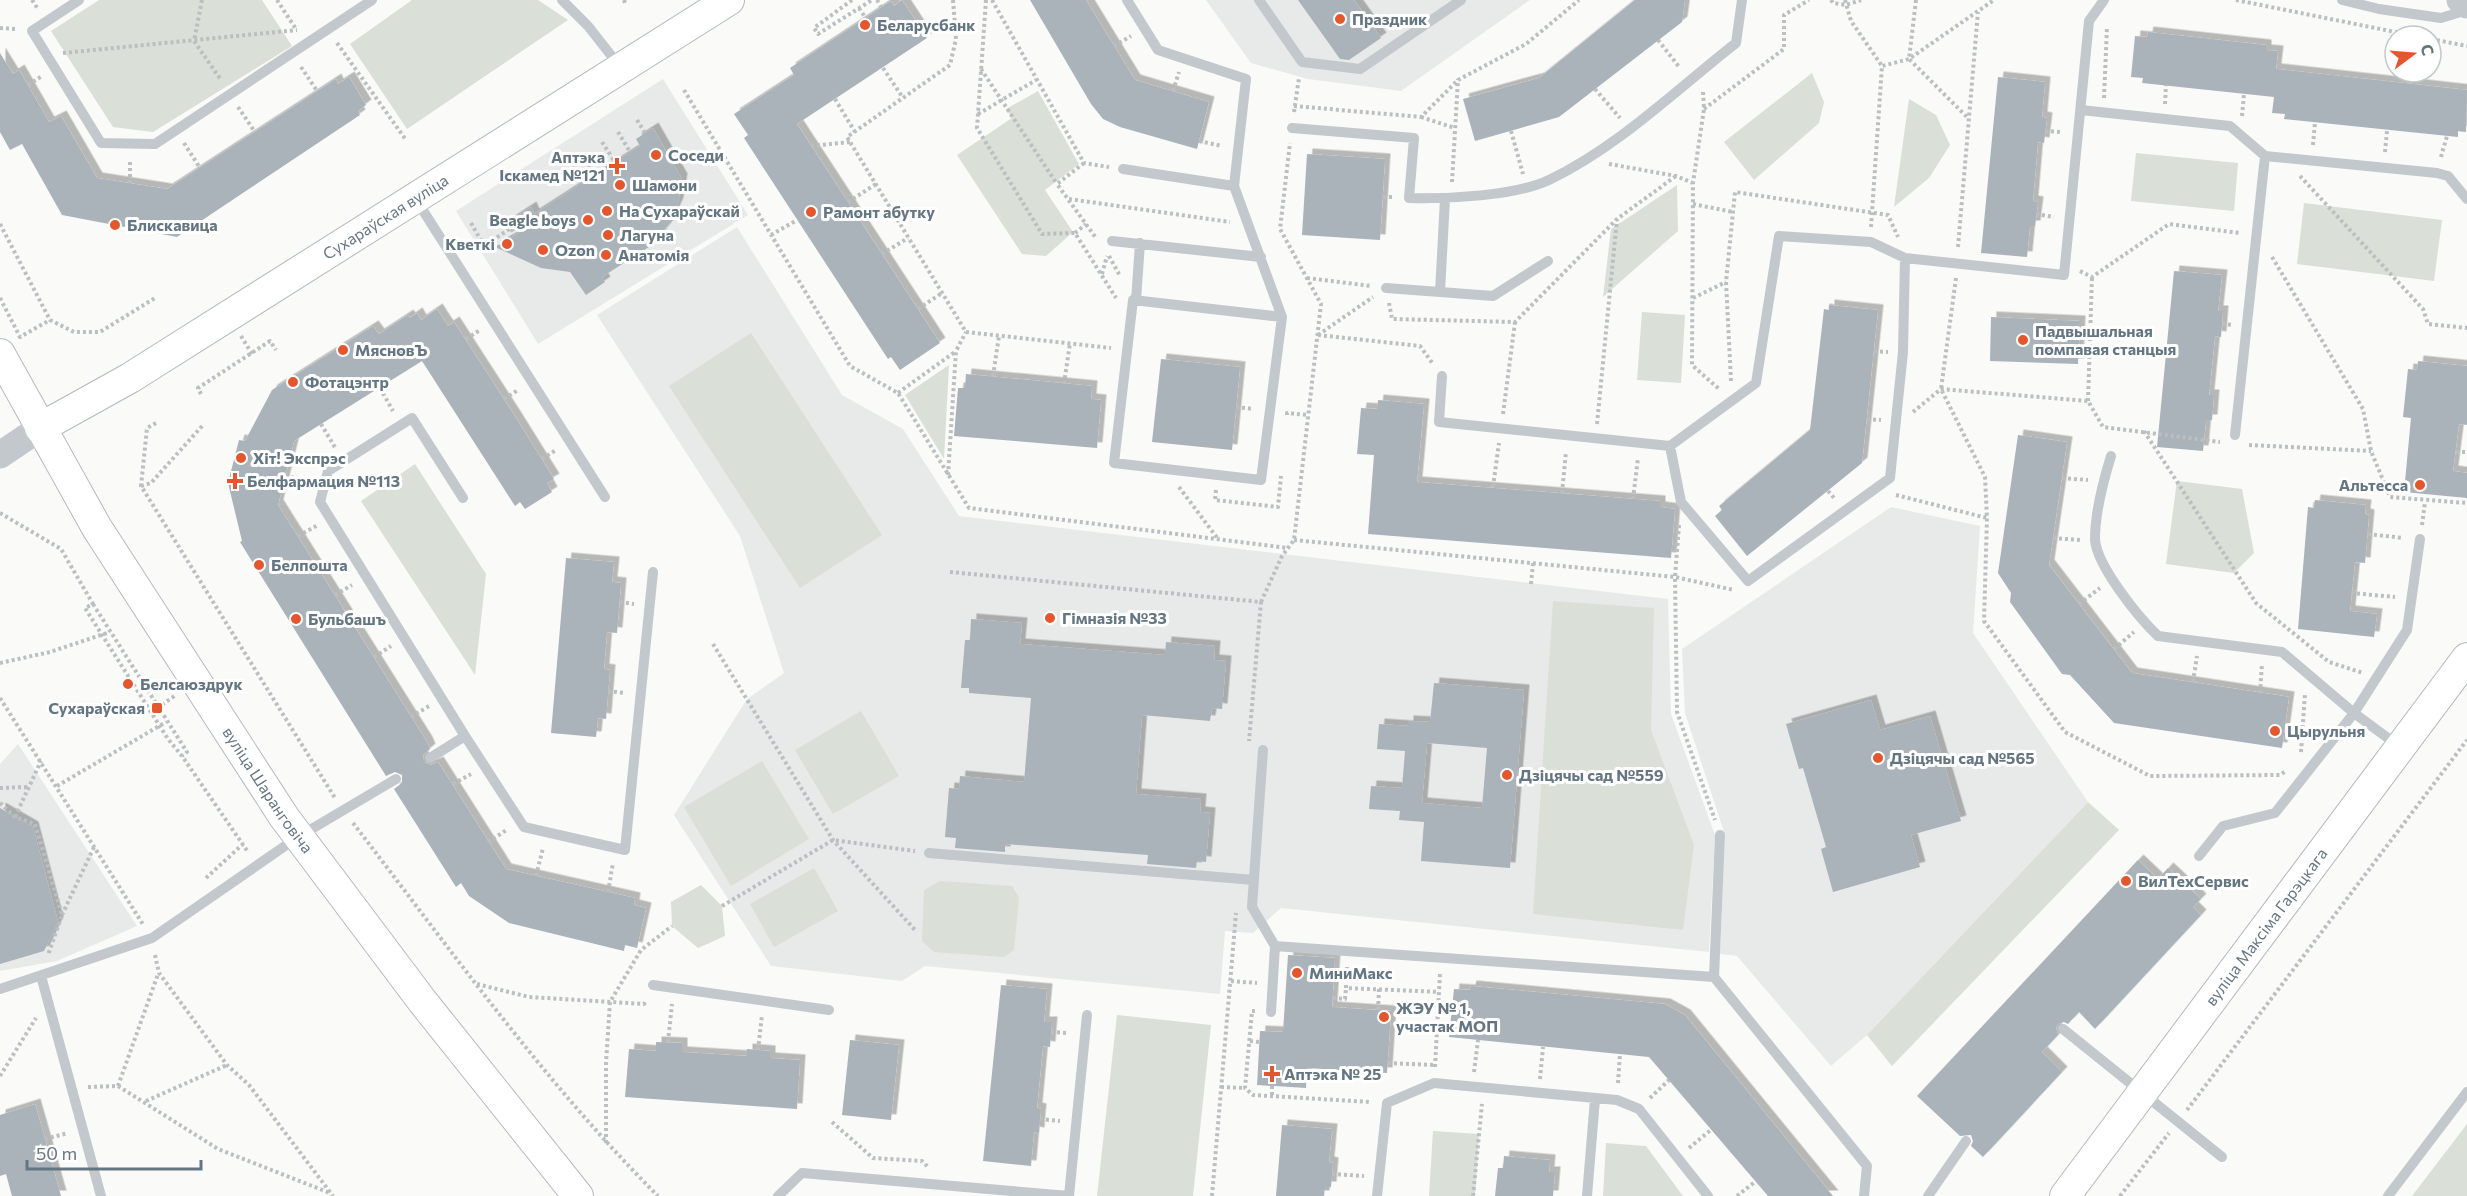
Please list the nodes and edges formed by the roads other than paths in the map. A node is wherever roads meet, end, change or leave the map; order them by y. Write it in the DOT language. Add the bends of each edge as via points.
graph roads {
  1 [pos="79,0"];
  2 [pos="372,0"];
  3 [pos="562,0"];
  4 [pos="729,0"];
  5 [pos="1127,0"];
  6 [pos="1259,0"];
  7 [pos="1461,0"];
  8 [pos="1742,0"];
  9 [pos="2104,0"];
  10 [pos="2342,0"];
  11 [pos="2460,0"];
  12 [pos="2467,8"];
  13 [pos="621,68"];
  14 [pos="2081,110"];
  15 [pos="1292,128"];
  16 [pos="2265,156"];
  17 [pos="1123,169"];
  18 [pos="1234,186"];
  19 [pos="415,198"];
  20 [pos="1448,199"];
  21 [pos="2467,199"];
  22 [pos="1112,240"];
  23 [pos="1140,243"];
  24 [pos="1261,257"];
  25 [pos="1905,258"];
  26 [pos="1548,261"];
  27 [pos="1386,288"];
  28 [pos="1440,292"];
  29 [pos="1136,300"];
  30 [pos="1282,317"];
  31 [pos="0,354"];
  32 [pos="1442,376"];
  33 [pos="40,428"];
  34 [pos="2235,440"];
  35 [pos="1670,446"];
  36 [pos="0,455"];
  37 [pos="2111,456"];
  38 [pos="605,497"];
  39 [pos="463,498"];
  40 [pos="2420,539"];
  41 [pos="653,572"];
  42 [pos="2467,658"];
  43 [pos="2354,713"];
  44 [pos="465,736"];
  45 [pos="2400,747"];
  46 [pos="1263,750"];
  47 [pos="430,758"];
  48 [pos="396,779"];
  49 [pos="1720,835"];
  50 [pos="298,837"];
  51 [pos="929,853"];
  52 [pos="2199,856"];
  53 [pos="1254,880"];
  54 [pos="1275,946"];
  55 [pos="41,976"];
  56 [pos="1714,977"];
  57 [pos="653,986"];
  58 [pos="0,988"];
  59 [pos="829,1010"];
  60 [pos="1271,1012"];
  61 [pos="1087,1014"];
  62 [pos="2064,1029"];
  63 [pos="2142,1091"];
  64 [pos="2467,1092"];
  65 [pos="1595,1099"];
  66 [pos="1966,1141"];
  67 [pos="2222,1157"];
  68 [pos="101,1196"];
  69 [pos="578,1196"];
  70 [pos="778,1196"];
  71 [pos="1377,1196"];
  72 [pos="1587,1196"];
  73 [pos="1708,1196"];
  74 [pos="1864,1196"];
  75 [pos="1928,1196"];
  76 [pos="2065,1196"];
  77 [pos="2388,1196"];
  1 -- 2 [label="lane" via="32,31 101,143 155,144"];
  3 -- 13 [label="lane"];
  4 -- 13 [label="main road, Сухараўская вуліца"];
  5 -- 18 [label="lane" via="1158,50 1246,79"];
  6 -- 7 [label="lane" via="1302,62 1360,69"];
  8 -- 20 [label="lane" via="1736,43 1584,160 1547,181"];
  9 -- 14 [label="lane" via="2090,21"];
  10 -- 12 [label="lane" via="2441,18"];
  11 -- 12 [label="street"];
  13 -- 19 [label="main road, Сухараўская вуліца"];
  14 -- 16 [label="lane" via="2230,126"];
  14 -- 25 [label="lane" via="2064,275"];
  15 -- 20 [label="lane" via="1414,138 1409,198"];
  16 -- 21 [label="lane" via="2437,172 2448,176"];
  16 -- 34 [label="lane"];
  17 -- 18 [label="lane"];
  18 -- 24 [label="lane"];
  19 -- 33 [label="main road, Сухараўская вуліца" via="130,378"];
  19 -- 38 [label="lane"];
  20 -- 28 [label="lane"];
  22 -- 23 [label="lane"];
  23 -- 24 [label="lane"];
  23 -- 29 [label="lane"];
  24 -- 30 [label="lane"];
  25 -- 35 [label="lane" via="1871,242 1779,236 1756,384"];
  25 -- 35 [label="lane" via="1903,352 1890,478 1748,581 1681,502"];
  26 -- 28 [label="lane" via="1493,296"];
  27 -- 28 [label="lane"];
  29 -- 30 [label="lane"];
  29 -- 30 [label="lane" via="1114,463 1261,480"];
  31 -- 33 [label="main road, вуліца Шаранговіча"];
  32 -- 35 [label="lane" via="1439,422"];
  33 -- 36 [label="street"];
  33 -- 50 [label="main road, вуліца Шаранговіча" via="98,528"];
  37 -- 43 [label="lane" via="2103,481 2095,541 2112,579 2145,623 2158,636 2282,651"];
  39 -- 44 [label="lane" via="412,418 328,471 320,502"];
  40 -- 43 [label="lane" via="2407,630"];
  41 -- 44 [label="lane" via="625,850 524,827"];
  42 -- 45 [label="main road, вуліца Максіма Гарэцкага"];
  43 -- 45 [label="lane"];
  43 -- 52 [label="lane" via="2275,813 2223,826"];
  44 -- 47 [label="lane"];
  45 -- 63 [label="main road, вуліца Максіма Гарэцкага"];
  46 -- 53 [label="lane"];
  48 -- 50 [label="lane"];
  49 -- 56 [label="lane"];
  50 -- 55 [label="lane" via="152,938"];
  50 -- 69 [label="main road, вуліца Шаранговіча"];
  51 -- 53 [label="lane"];
  53 -- 54 [label="lane" via="1252,908"];
  54 -- 56 [label="lane"];
  54 -- 60 [label="lane"];
  55 -- 58 [label="lane"];
  55 -- 68 [label="lane"];
  56 -- 74 [label="lane" via="1868,1166"];
  57 -- 59 [label="lane"];
  61 -- 70 [label="lane" via="1069,1196 802,1173"];
  62 -- 63 [label="lane"];
  63 -- 67 [label="lane"];
  63 -- 76 [label="main road, вуліца Максіма Гарэцкага"];
  64 -- 77 [label="lane"];
  65 -- 71 [label="lane" via="1434,1083 1387,1103"];
  65 -- 72 [label="lane"];
  65 -- 73 [label="lane" via="1617,1100 1639,1109"];
  66 -- 75 [label="lane"];
}
